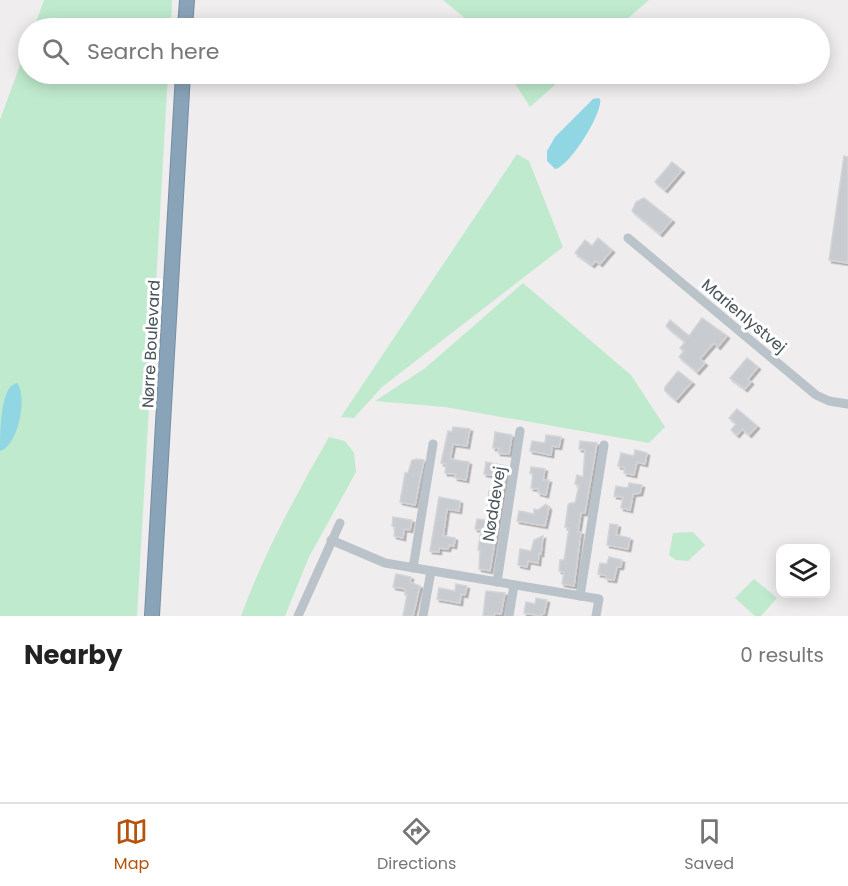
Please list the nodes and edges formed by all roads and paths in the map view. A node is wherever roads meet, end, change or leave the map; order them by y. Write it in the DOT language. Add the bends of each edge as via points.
graph roads {
  1 [pos="187,0"];
  2 [pos="186,18"];
  3 [pos="182,84"];
  4 [pos="628,237"];
  5 [pos="848,404"];
  6 [pos="520,431"];
  7 [pos="433,444"];
  8 [pos="604,446"];
  9 [pos="340,523"];
  10 [pos="331,540"];
  11 [pos="413,568"];
  12 [pos="431,571"];
  13 [pos="497,582"];
  14 [pos="514,585"];
  15 [pos="580,596"];
  16 [pos="152,616"];
  17 [pos="298,616"];
  18 [pos="423,616"];
  19 [pos="509,616"];
  20 [pos="596,616"];
  1 -- 2 [label="highway"];
  3 -- 16 [label="highway, Nørre Boulevard"];
  4 -- 5 [label="street, Marienlystvej" via="816,395"];
  6 -- 13 [label="street, Nøddevej"];
  7 -- 11 [label="street"];
  8 -- 15 [label="street"];
  9 -- 10 [label="street"];
  10 -- 11 [label="street" via="385,563"];
  10 -- 17 [label="street"];
  11 -- 12 [label="street"];
  12 -- 13 [label="street"];
  12 -- 18 [label="street"];
  13 -- 14 [label="street"];
  14 -- 15 [label="street"];
  14 -- 19 [label="street"];
  15 -- 20 [label="street" via="599,599"];
}
